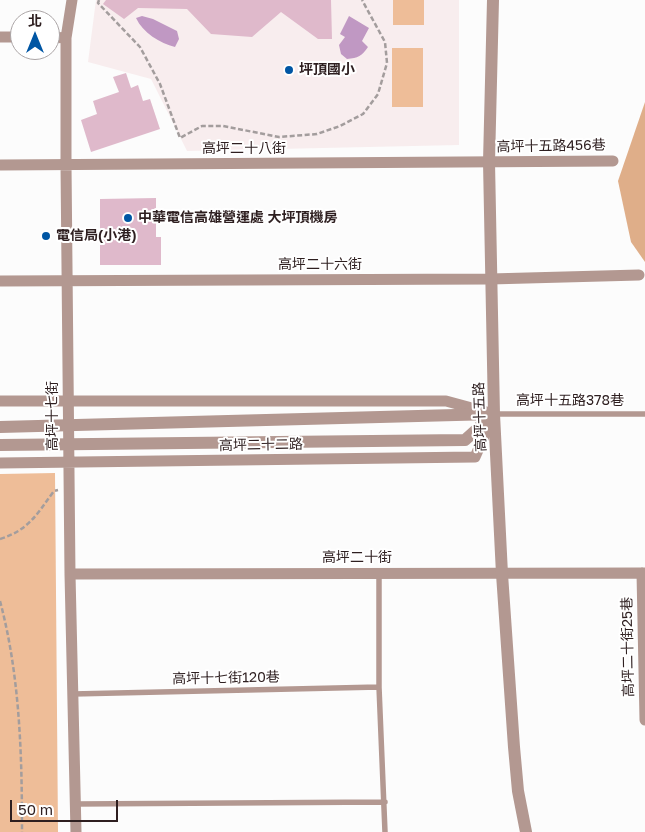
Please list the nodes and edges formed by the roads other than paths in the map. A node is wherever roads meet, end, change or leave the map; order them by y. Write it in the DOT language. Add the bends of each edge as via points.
graph roads {
  1 [pos="72,0"];
  2 [pos="492,0"];
  3 [pos="60,38"];
  4 [pos="66,38"];
  5 [pos="614,161"];
  6 [pos="489,162"];
  7 [pos="0,165"];
  8 [pos="66,165"];
  9 [pos="639,276"];
  10 [pos="490,279"];
  11 [pos="0,281"];
  12 [pos="67,281"];
  13 [pos="0,400"];
  14 [pos="68,400"];
  15 [pos="494,414"];
  16 [pos="645,414"];
  17 [pos="0,427"];
  18 [pos="68,427"];
  19 [pos="0,445"];
  20 [pos="68,445"];
  21 [pos="0,463"];
  22 [pos="68,463"];
  23 [pos="379,573"];
  24 [pos="644,573"];
  25 [pos="70,574"];
  26 [pos="502,574"];
  27 [pos="379,687"];
  28 [pos="73,694"];
  29 [pos="645,719"];
  30 [pos="385,802"];
  31 [pos="76,804"];
  32 [pos="76,832"];
  33 [pos="386,832"];
  34 [pos="526,832"];
  1 -- 4 [label="street, 高坪十七街"];
  2 -- 6 [label="street, 高坪十五路"];
  3 -- 4 [label="street"];
  4 -- 8 [label="street, 高坪十七街"];
  5 -- 6 [label="street, 高坪十五路456巷"];
  6 -- 8 [label="street, 高坪二十八街"];
  6 -- 10 [label="street, 高坪十五路"];
  7 -- 8 [label="street, 高坪二十八街"];
  8 -- 12 [label="street, 高坪十七街"];
  9 -- 10 [label="street, 高坪二十六街"];
  10 -- 12 [label="street, 高坪二十六街"];
  10 -- 15 [label="street, 高坪十五路"];
  11 -- 12 [label="street, 高坪二十六街"];
  12 -- 14 [label="street, 高坪十七街"];
  13 -- 14 [label="street"];
  14 -- 15 [label="street" via="446,401"];
  14 -- 18 [label="street, 高坪十七街"];
  15 -- 16 [label="lane, 高坪十五路378巷"];
  15 -- 18 [label="street, 高坪二十二路"];
  15 -- 20 [label="street, 高坪二十二路" via="464,440"];
  15 -- 22 [label="street, 高坪二十二路" via="475,457"];
  15 -- 26 [label="street, 高坪十五路"];
  17 -- 18 [label="street, 高坪二十二路"];
  18 -- 20 [label="street, 高坪十七街"];
  19 -- 20 [label="street, 高坪二十二路"];
  20 -- 22 [label="street, 高坪十七街"];
  21 -- 22 [label="street, 高坪二十二路"];
  22 -- 25 [label="street, 高坪十七街"];
  23 -- 25 [label="street, 高坪二十街"];
  23 -- 26 [label="street, 高坪二十街"];
  23 -- 27 [label="lane"];
  24 -- 26 [label="street, 高坪二十街"];
  24 -- 29 [label="street, 高坪二十街25巷"];
  25 -- 28 [label="street, 高坪十七街"];
  26 -- 34 [label="street, 高坪十五路" via="517,782"];
  27 -- 28 [label="lane, 高坪十七街120巷"];
  27 -- 30 [label="lane"];
  28 -- 31 [label="street, 高坪十七街"];
  30 -- 31 [label="lane"];
  30 -- 33 [label="lane"];
  31 -- 32 [label="street, 高坪十七街"];
}
